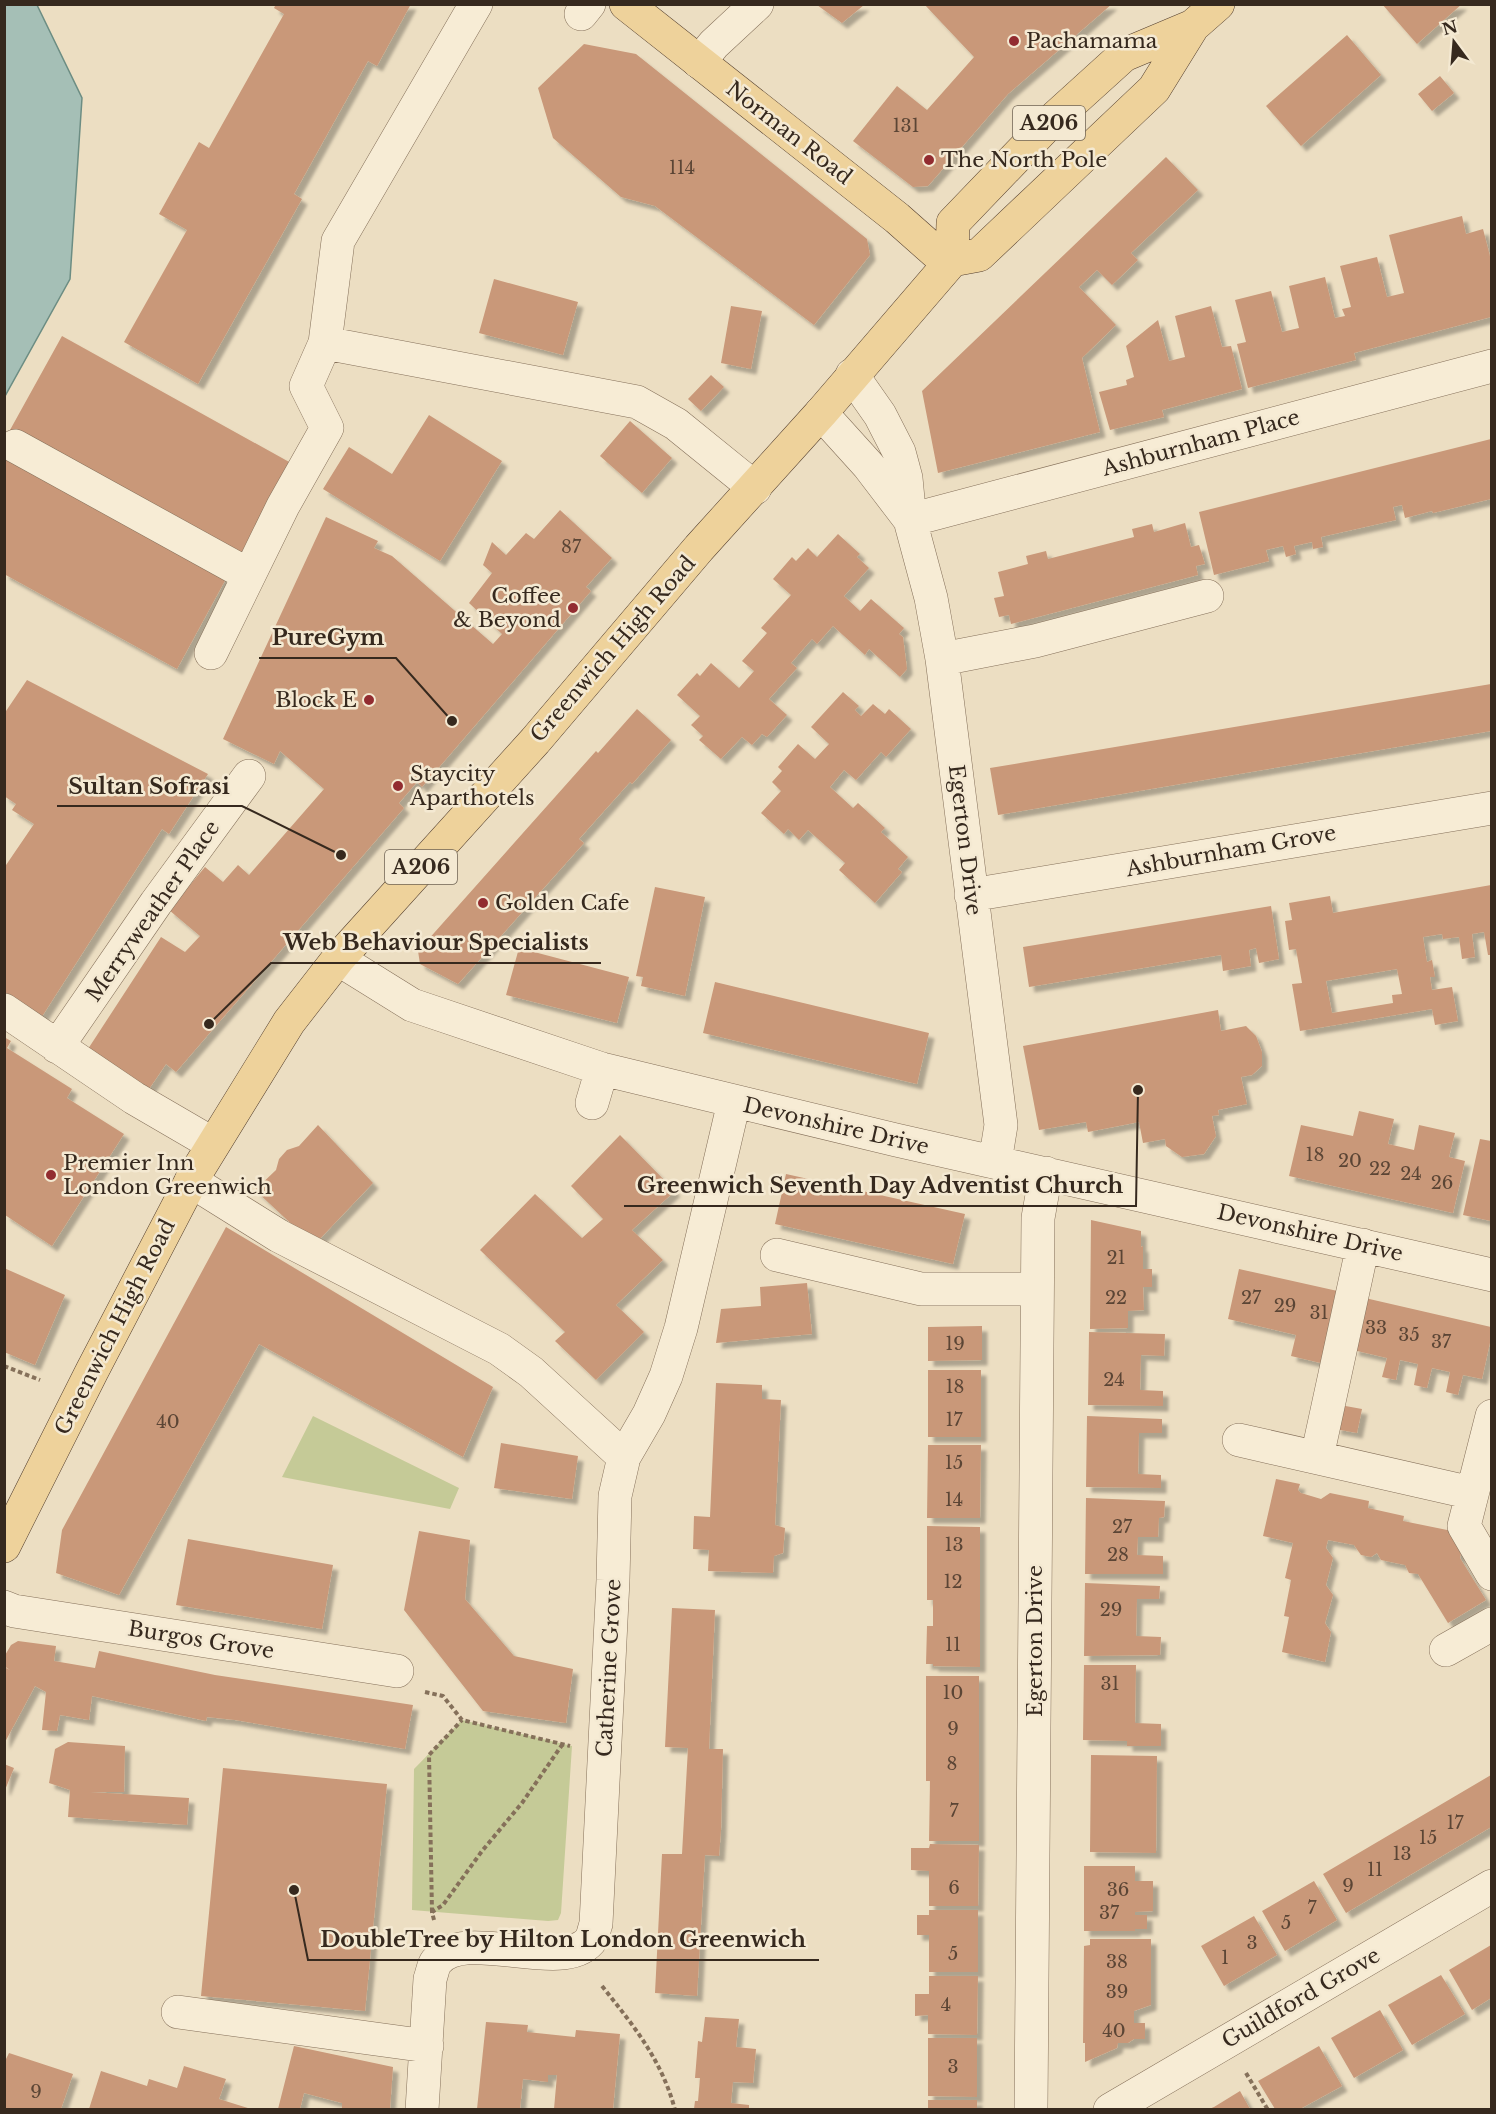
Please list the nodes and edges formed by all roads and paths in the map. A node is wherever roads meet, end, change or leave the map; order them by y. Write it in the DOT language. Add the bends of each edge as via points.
graph roads {
  1 [pos="476,4"];
  2 [pos="627,4"];
  3 [pos="757,4"];
  4 [pos="1218,4"];
  5 [pos="1193,26"];
  6 [pos="699,62"];
  7 [pos="950,262"];
  8 [pos="325,343"];
  9 [pos="1491,366"];
  10 [pos="852,375"];
  11 [pos="821,413"];
  12 [pos="15,446"];
  13 [pos="755,488"];
  14 [pos="910,520"];
  15 [pos="249,575"];
  16 [pos="1207,596"];
  17 [pos="211,652"];
  18 [pos="942,658"];
  19 [pos="249,776"];
  20 [pos="1491,808"];
  21 [pos="971,895"];
  22 [pos="338,959"];
  23 [pos="4,1010"];
  24 [pos="57,1047"];
  25 [pos="602,1069"];
  26 [pos="734,1102"];
  27 [pos="592,1103"];
  28 [pos="213,1144"];
  29 [pos="995,1162"];
  30 [pos="1046,1173"];
  31 [pos="191,1181"];
  32 [pos="1363,1245"];
  33 [pos="777,1255"];
  34 [pos="1491,1275"];
  35 [pos="1037,1289"];
  36 [pos="4,1366"];
  37 [pos="40,1380"];
  38 [pos="1491,1416"];
  39 [pos="1239,1440"];
  40 [pos="624,1457"];
  41 [pos="1317,1457"];
  42 [pos="1472,1493"];
  43 [pos="4,1546"];
  44 [pos="1491,1574"];
  45 [pos="4,1607"];
  46 [pos="1491,1624"];
  47 [pos="1446,1650"];
  48 [pos="397,1671"];
  49 [pos="462,1720"];
  50 [pos="562,1745"];
  51 [pos="577,1747"];
  52 [pos="1491,1886"];
  53 [pos="432,1912"];
  54 [pos="435,1923"];
  55 [pos="602,1986"];
  56 [pos="178,2012"];
  57 [pos="427,2046"];
  58 [pos="1243,2067"];
  59 [pos="422,2109"];
  60 [pos="675,2109"];
  61 [pos="1031,2109"];
  62 [pos="1110,2109"];
  63 [pos="1268,2109"];
  1 -- 8 [label="street" via="338,242"];
  2 -- 6 [label="main road, Norman Road"];
  3 -- 6 [label="street"];
  4 -- 5 [label="main road, A206"];
  5 -- 7 [label="main road, A206" via="1154,89 979,255"];
  5 -- 7 [label="main road, A206" via="1124,55 1049,123 953,223"];
  6 -- 7 [label="main road, Norman Road"];
  7 -- 10 [label="main road, Greenwich High Road / A206"];
  8 -- 13 [label="street" via="637,402 676,424"];
  8 -- 15 [label="street" via="306,386 327,428"];
  9 -- 14 [label="street, Ashburnham Place"];
  10 -- 11 [label="main road, Greenwich High Road / A206"];
  10 -- 14 [label="street, Egerton Drive" via="880,415 899,452"];
  11 -- 13 [label="main road, Greenwich High Road / A206"];
  11 -- 14 [label="street, Egerton Drive"];
  12 -- 15 [label="street"];
  13 -- 22 [label="main road, Greenwich High Road / A206"];
  14 -- 18 [label="street, Egerton Drive"];
  15 -- 17 [label="street"];
  16 -- 18 [label="street" via="1035,641"];
  18 -- 21 [label="street, Egerton Drive"];
  19 -- 24 [label="street, Merryweather Place"];
  20 -- 21 [label="street, Ashburnham Grove"];
  21 -- 29 [label="street, Egerton Drive" via="1001,1125"];
  22 -- 25 [label="street, Devonshire Drive" via="412,1005"];
  22 -- 28 [label="main road, Greenwich High Road / A206" via="289,1022"];
  23 -- 24 [label="street"];
  24 -- 28 [label="street"];
  25 -- 26 [label="street, Devonshire Drive"];
  25 -- 27 [label="street"];
  26 -- 29 [label="street, Devonshire Drive"];
  26 -- 40 [label="street, Catherine Grove" via="678,1338 649,1414"];
  28 -- 31 [label="main road, Greenwich High Road / A206"];
  29 -- 30 [label="street, Devonshire Drive"];
  30 -- 32 [label="street, Devonshire Drive"];
  30 -- 35 [label="street, Egerton Drive" via="1038,1218"];
  31 -- 40 [label="street" via="279,1236 499,1349 531,1372"];
  31 -- 43 [label="main road, Greenwich High Road / A206"];
  32 -- 34 [label="street, Devonshire Drive"];
  32 -- 41 [label="street"];
  33 -- 35 [label="street" via="921,1289"];
  35 -- 61 [label="street, Egerton Drive"];
  36 -- 37 [label="path"];
  38 -- 42 [label="street"];
  39 -- 41 [label="street"];
  40 -- 57 [label="street, Catherine Grove" via="615,1496 596,1924 591,1940 576,1951 555,1953 465,1948 448,1952 435,1963 430,1979"];
  41 -- 42 [label="street"];
  42 -- 44 [label="street" via="1464,1526"];
  45 -- 48 [label="street, Burgos Grove"];
  46 -- 47 [label="street"];
  48 -- 49 [label="path" via="413,1689 443,1696"];
  49 -- 50 [label="path"];
  49 -- 53 [label="path" via="429,1755"];
  50 -- 51 [label="path"];
  50 -- 53 [label="path" via="443,1905"];
  52 -- 62 [label="street, Guildford Grove"];
  53 -- 54 [label="path"];
  55 -- 60 [label="path" via="657,2061"];
  56 -- 57 [label="street"];
  57 -- 59 [label="street, Catherine Grove"];
  58 -- 63 [label="path"];
}
